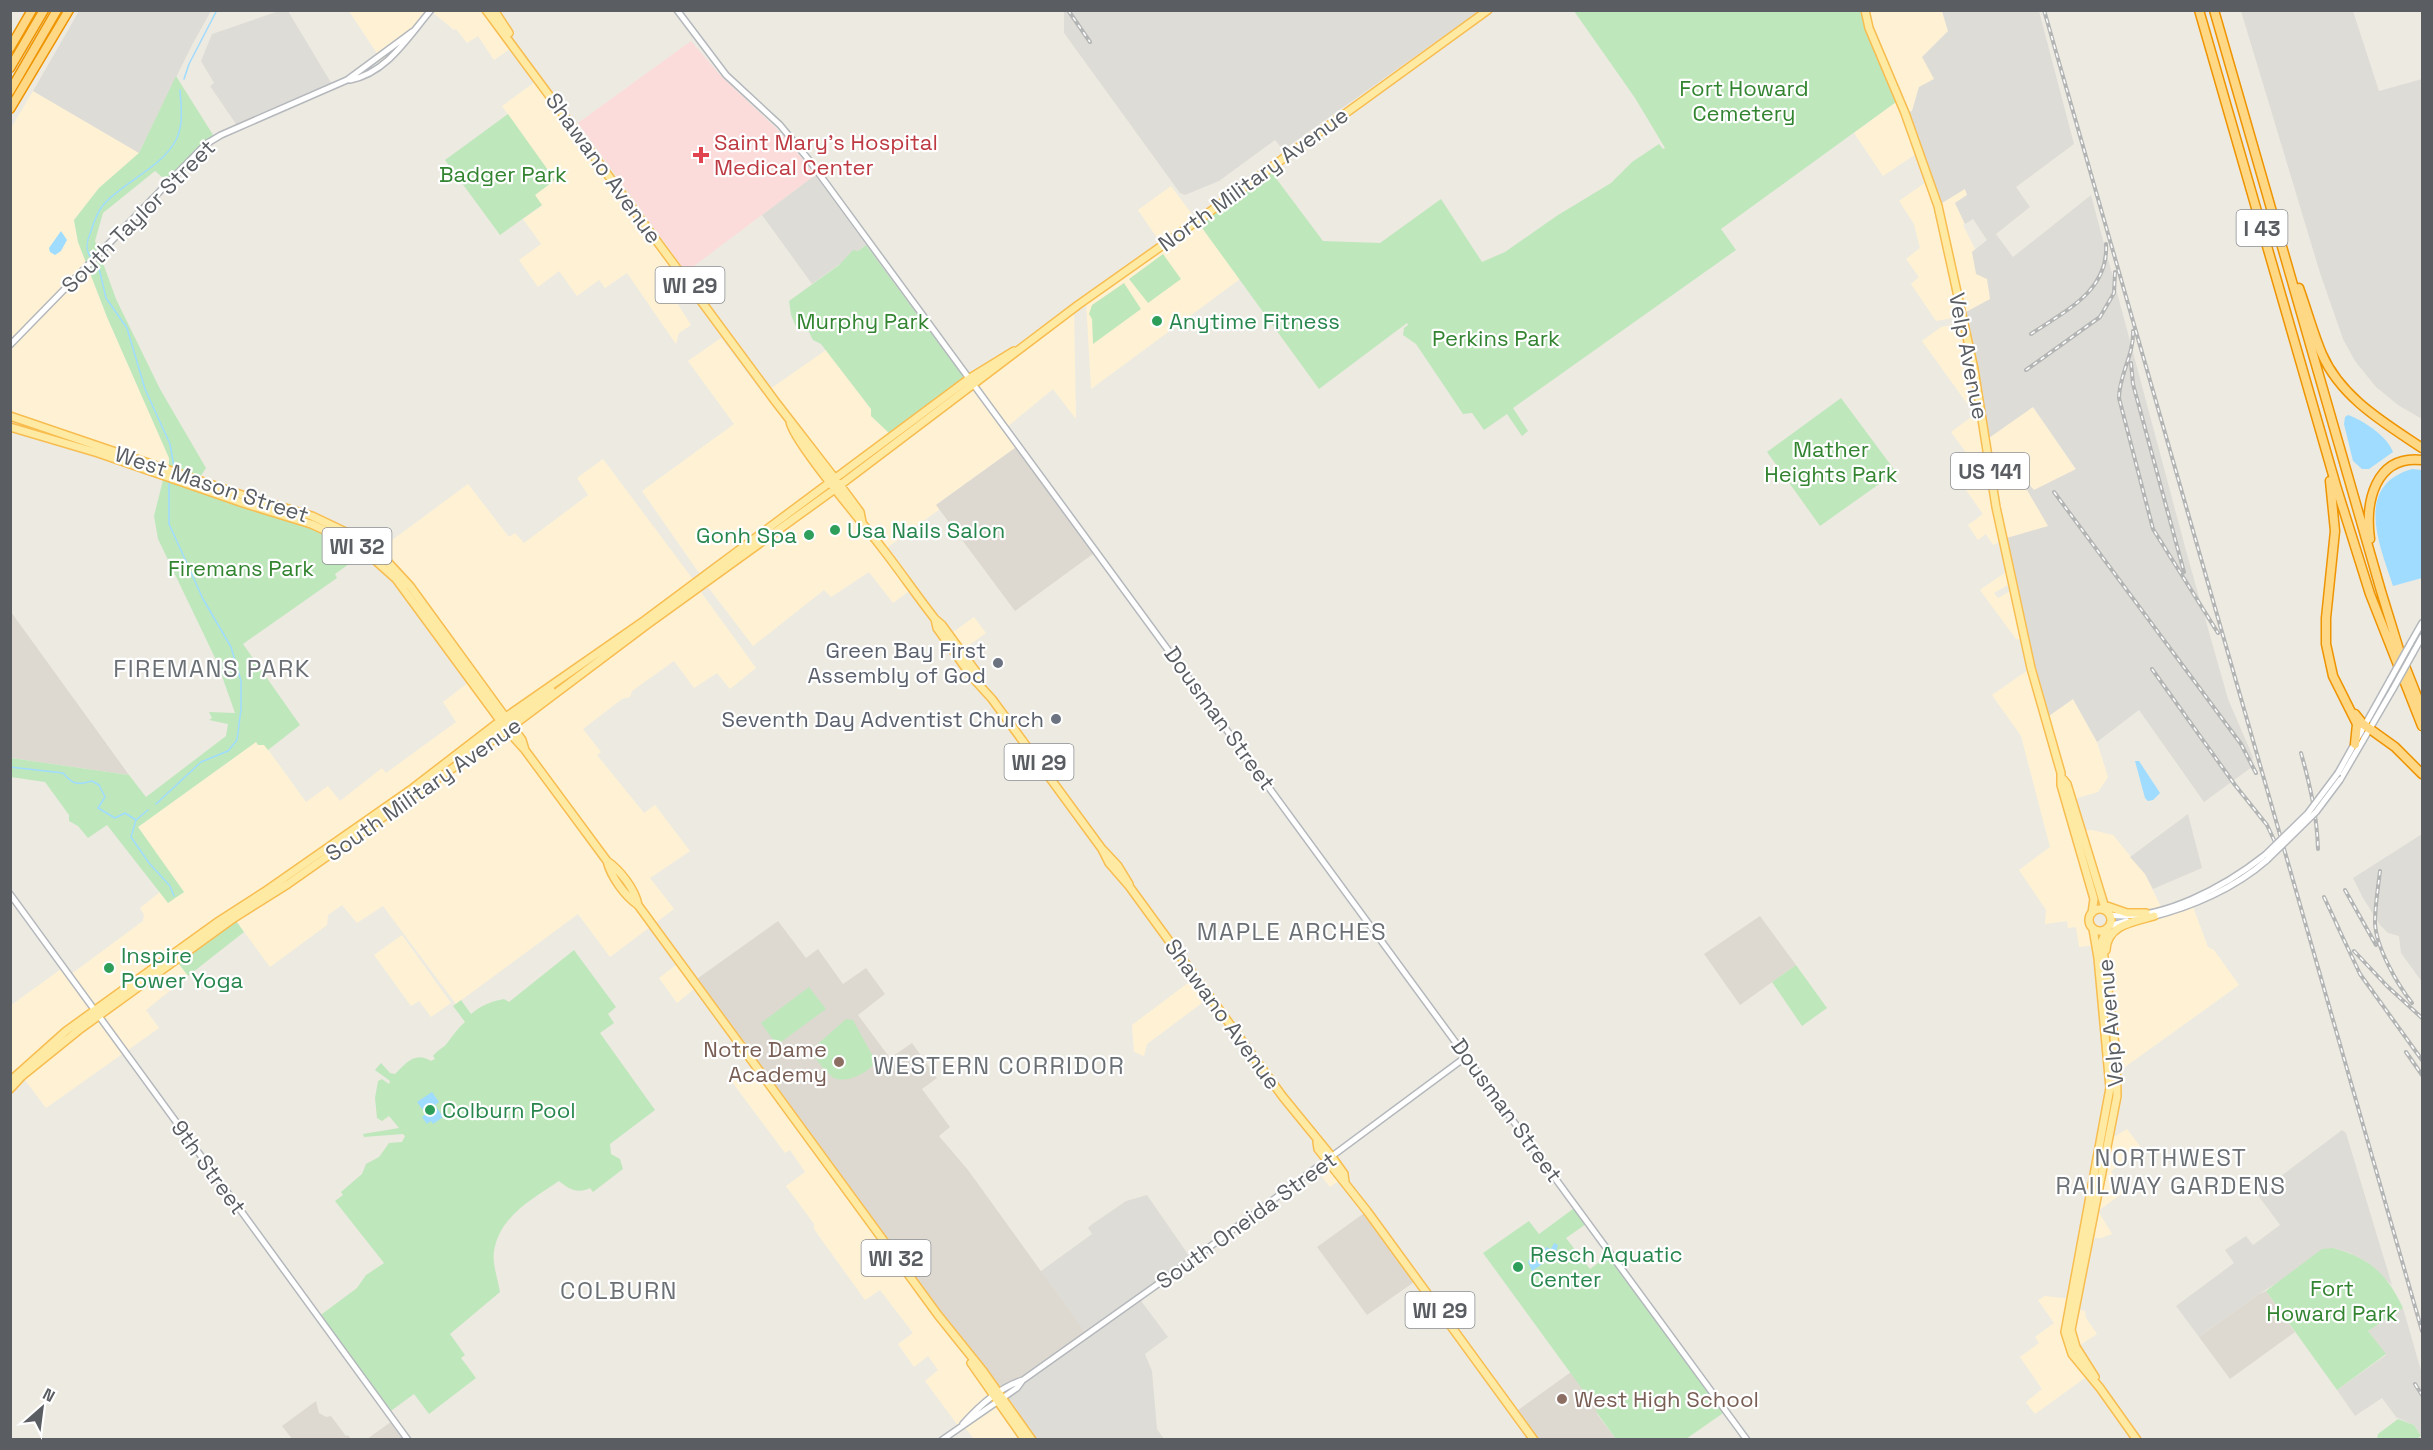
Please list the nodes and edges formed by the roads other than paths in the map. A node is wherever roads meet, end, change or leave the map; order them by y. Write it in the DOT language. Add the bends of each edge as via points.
graph roads {
  1 [pos="32,10"];
  2 [pos="44,10"];
  3 [pos="57,10"];
  4 [pos="69,10"];
  5 [pos="431,10"];
  6 [pos="486,10"];
  7 [pos="494,10"];
  8 [pos="677,10"];
  9 [pos="1488,10"];
  10 [pos="1865,10"];
  11 [pos="2199,10"];
  12 [pos="2214,10"];
  13 [pos="10,48"];
  14 [pos="524,59"];
  15 [pos="10,68"];
  16 [pos="10,91"];
  17 [pos="12,108"];
  18 [pos="2282,247"];
  19 [pos="10,345"];
  20 [pos="972,381"];
  21 [pos="10,417"];
  22 [pos="10,426"];
  23 [pos="2324,445"];
  24 [pos="2422,448"];
  25 [pos="2422,460"];
  26 [pos="835,484"];
  27 [pos="2374,569"];
  28 [pos="2422,623"];
  29 [pos="2422,637"];
  30 [pos="2343,700"];
  31 [pos="2422,709"];
  32 [pos="506,723"];
  33 [pos="2422,726"];
  34 [pos="2368,727"];
  35 [pos="2355,744"];
  36 [pos="2422,774"];
  37 [pos="2063,779"];
  38 [pos="2266,857"];
  39 [pos="10,894"];
  40 [pos="2107,911"];
  41 [pos="2092,912"];
  42 [pos="2150,915"];
  43 [pos="2108,927"];
  44 [pos="2093,929"];
  45 [pos="2106,959"];
  46 [pos="97,1013"];
  47 [pos="1467,1056"];
  48 [pos="10,1081"];
  49 [pos="10,1089"];
  50 [pos="1329,1159"];
  51 [pos="2068,1330"];
  52 [pos="998,1398"];
  53 [pos="408,1440"];
  54 [pos="942,1440"];
  55 [pos="1025,1440"];
  56 [pos="1032,1440"];
  57 [pos="1534,1440"];
  58 [pos="1747,1440"];
  59 [pos="2137,1440"];
  1 -- 13 [label="highway"];
  2 -- 15 [label="highway"];
  3 -- 16 [label="highway"];
  4 -- 17 [label="highway"];
  5 -- 19 [label="street, South Taylor Street" via="384,64 214,138"];
  6 -- 14 [label="main road, Shawano Avenue / WI 29"];
  7 -- 14 [label="main road, Shawano Avenue / WI 29"];
  8 -- 20 [label="street, Dousman Street" via="726,75 793,140"];
  9 -- 20 [label="main road, North Military Avenue"];
  10 -- 37 [label="main road, Velp Avenue / US 141" via="1938,206 1974,369 1996,507 2031,668"];
  11 -- 23 [label="highway, I 43"];
  12 -- 18 [label="highway, I 43"];
  14 -- 26 [label="main road, Shawano Avenue / WI 29"];
  18 -- 24 [label="highway" via="2323,356 2336,377 2375,417"];
  18 -- 27 [label="highway, I 43"];
  20 -- 26 [label="main road, North Military Avenue"];
  20 -- 26 [label="main road, North Military Avenue" via="882,443"];
  20 -- 47 [label="street, Dousman Street"];
  21 -- 32 [label="main road, West Mason Street / WI 32" via="312,516 354,536 386,560 410,586"];
  22 -- 32 [label="main road, West Mason Street / WI 32" via="310,524 351,543 396,579"];
  23 -- 30 [label="highway" via="2335,531 2326,644"];
  23 -- 33 [label="highway, I 43" via="2370,594"];
  25 -- 27 [label="highway" via="2394,465 2374,488 2368,523"];
  26 -- 32 [label="main road, South Military Avenue" via="565,676"];
  26 -- 32 [label="main road, South Military Avenue" via="781,528"];
  26 -- 50 [label="main road, Shawano Avenue / WI 29"];
  27 -- 31 [label="highway, I 43"];
  28 -- 34 [label="street, bridge"];
  29 -- 34 [label="street, bridge"];
  30 -- 34 [label="highway"];
  30 -- 35 [label="highway" via="2358,727"];
  32 -- 46 [label="main road, South Military Avenue" via="216,923"];
  32 -- 46 [label="main road, South Military Avenue" via="440,776 288,884"];
  32 -- 52 [label="main road, West Mason Street / WI 32" via="615,867 638,905"];
  34 -- 35 [label="street"];
  34 -- 36 [label="highway"];
  34 -- 38 [label="street, bridge" via="2340,780 2305,825"];
  35 -- 38 [label="street, bridge" via="2308,813"];
  37 -- 40 [label="main road, Velp Avenue / US 141"];
  37 -- 41 [label="main road, Velp Avenue / US 141" via="2061,785 2094,899"];
  38 -- 42 [label="street" via="2218,892 2182,908"];
  39 -- 46 [label="street, 9th Street"];
  40 -- 41 [label="main road"];
  40 -- 42 [label="main road"];
  40 -- 42 [label="street" via="2126,917"];
  40 -- 43 [label="main road"];
  41 -- 44 [label="main road" via="2089,920"];
  42 -- 43 [label="street"];
  42 -- 45 [label="main road" via="2112,932"];
  43 -- 44 [label="main road"];
  43 -- 45 [label="main road, Velp Avenue" via="2102,941"];
  44 -- 51 [label="main road, Velp Avenue" via="2110,1088"];
  45 -- 51 [label="main road, Velp Avenue" via="2117,1096"];
  46 -- 48 [label="main road, South Military Avenue" via="53,1041"];
  46 -- 49 [label="main road, South Military Avenue"];
  46 -- 53 [label="street, 9th Street"];
  47 -- 50 [label="street, South Oneida Street"];
  47 -- 58 [label="street, Dousman Street"];
  50 -- 52 [label="street, South Oneida Street" via="1017,1388"];
  50 -- 57 [label="main road, Shawano Avenue / WI 29" via="1344,1174 1345,1182"];
  51 -- 59 [label="main road" via="2100,1388"];
  52 -- 54 [label="street, South Oneida Street"];
  52 -- 55 [label="main road, West Mason Street / WI 32"];
  52 -- 56 [label="main road, West Mason Street / WI 32"];
}
